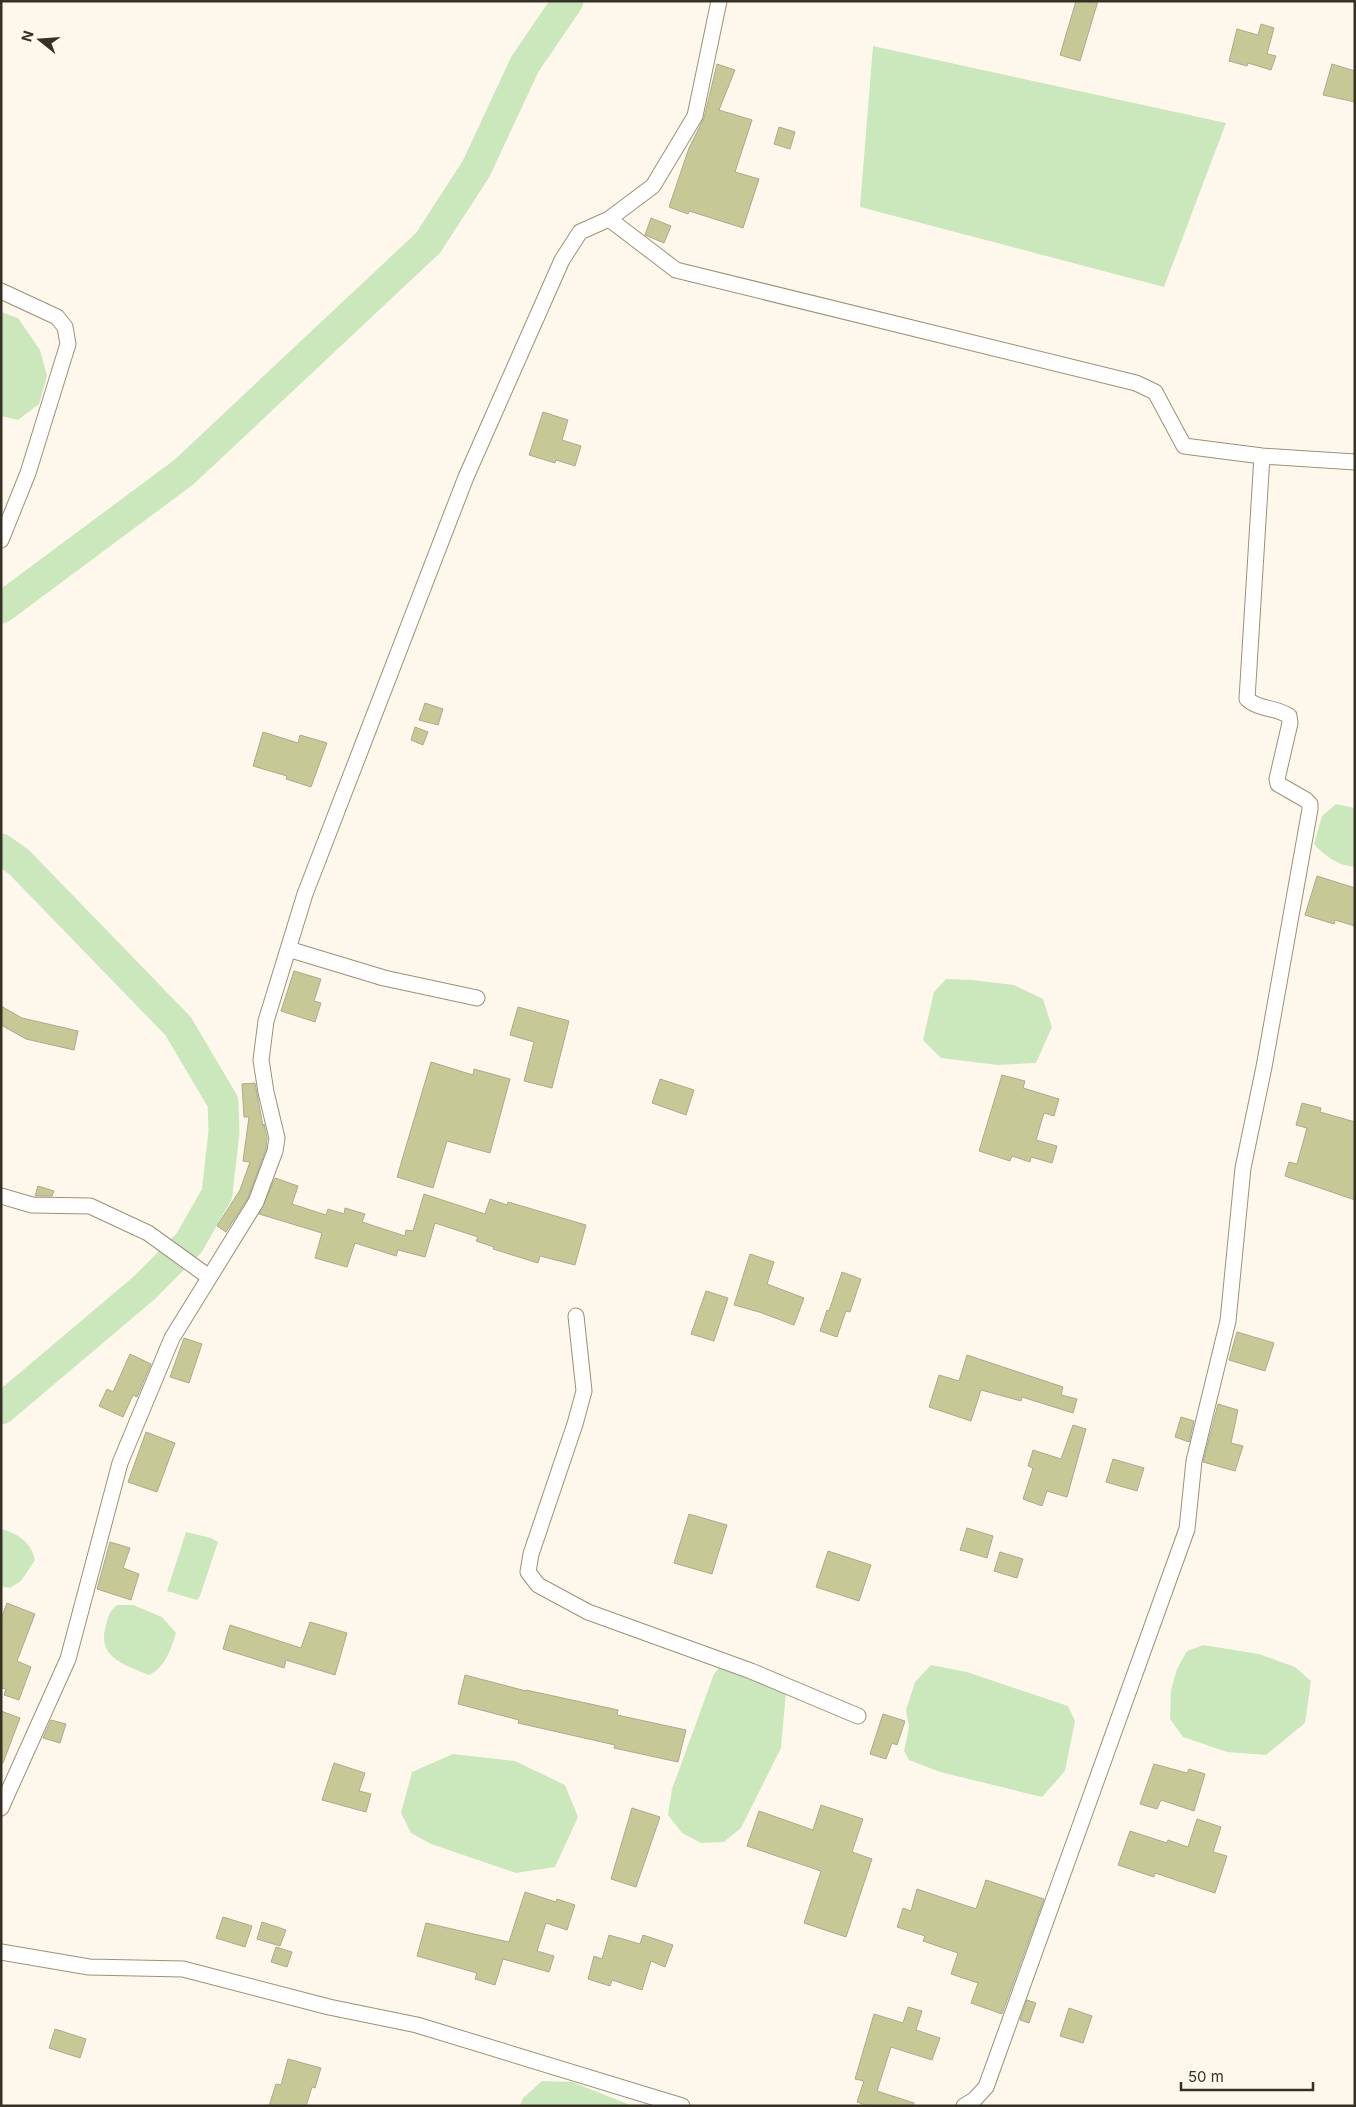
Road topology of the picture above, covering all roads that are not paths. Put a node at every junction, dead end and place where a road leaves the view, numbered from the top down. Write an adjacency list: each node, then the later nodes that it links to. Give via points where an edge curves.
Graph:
1 (719, 1): 2 (street, via 695,116 653,186)
2 (609, 219): 4 (street, via 676,270 1136,382 1155,392 1184,446); 7 (street, via 580,232 562,260 502,396 466,478 309,884)
3 (1, 291): 6 (street, via 57,318 65,327 68,344 28,473)
4 (1262, 456): 5 (street); 16 (street, via 1247,699 1254,705 1289,716 1278,784 1306,800 1310,809 1243,1168 1228,1321 1194,1461 1187,1529 986,2087)
5 (1355, 462)
6 (1, 540)
7 (288, 949): 8 (street, via 384,978); 10 (street, via 266,1021 262,1060 276,1138 275,1151 256,1202)
8 (477, 998)
9 (1, 1196): 10 (street, via 32,1205 90,1206 148,1234)
10 (205, 1275): 13 (street, via 172,1338 120,1463 68,1659)
11 (576, 1316): 12 (street, via 584,1391 528,1572 538,1585 588,1612 751,1671)
12 (858, 1716)
13 (1, 1808)
14 (1, 1952): 15 (street, via 89,1967 183,1968 329,2007 417,2025)
15 (682, 2106)
16 (964, 2106)

